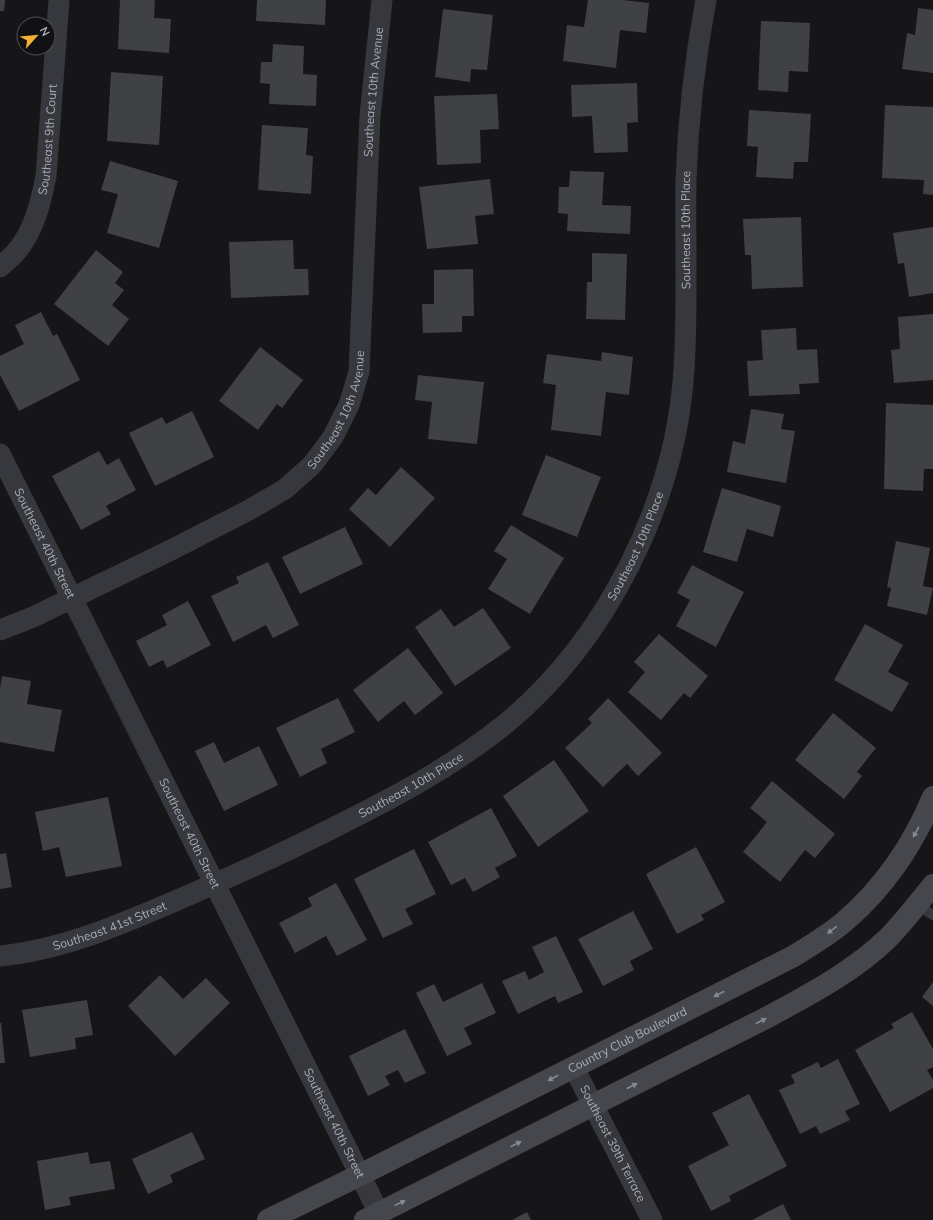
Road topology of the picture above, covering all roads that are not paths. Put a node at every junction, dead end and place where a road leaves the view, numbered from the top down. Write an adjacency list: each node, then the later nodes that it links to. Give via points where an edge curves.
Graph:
1 (59, 0): 4 (street, Southeast 9th Court, via 46,176 41,203 31,228 17,251)
2 (382, 0): 6 (street, Southeast 10th Avenue, via 370,116 359,372 349,405 333,437 312,465 285,489 172,550)
3 (706, 0): 9 (street, Southeast 10th Place, via 700,30 688,141 684,372 680,408 656,502 626,574 599,619 569,660 534,698 493,733 438,772 403,792)
4 (0, 267)
5 (0, 454): 6 (street, Southeast 40th Street)
6 (72, 598): 7 (street, Southeast 10th Avenue); 9 (street, Southeast 40th Street)
7 (0, 630)
8 (933, 797): 13 (main road, Country Club Boulevard, one-way to 13, via 912,839 882,884 844,921 792,957)
9 (215, 884): 12 (street, Southeast 41st Street, via 85,938); 15 (street, Southeast 40th Street)
10 (933, 885): 11 (main road)
11 (925, 910): 14 (main road, one-way to 11, via 816,990 863,959)
12 (0, 956)
13 (574, 1068): 14 (street, Southeast 39th Terrace); 15 (main road, Country Club Boulevard, one-way to 15)
14 (593, 1105): 16 (main road, one-way to 14); 18 (street, Southeast 39th Terrace)
15 (360, 1176): 16 (street, Southeast 40th Street); 17 (main road, Country Club Boulevard)
16 (372, 1217)
17 (268, 1220)
18 (652, 1220)

